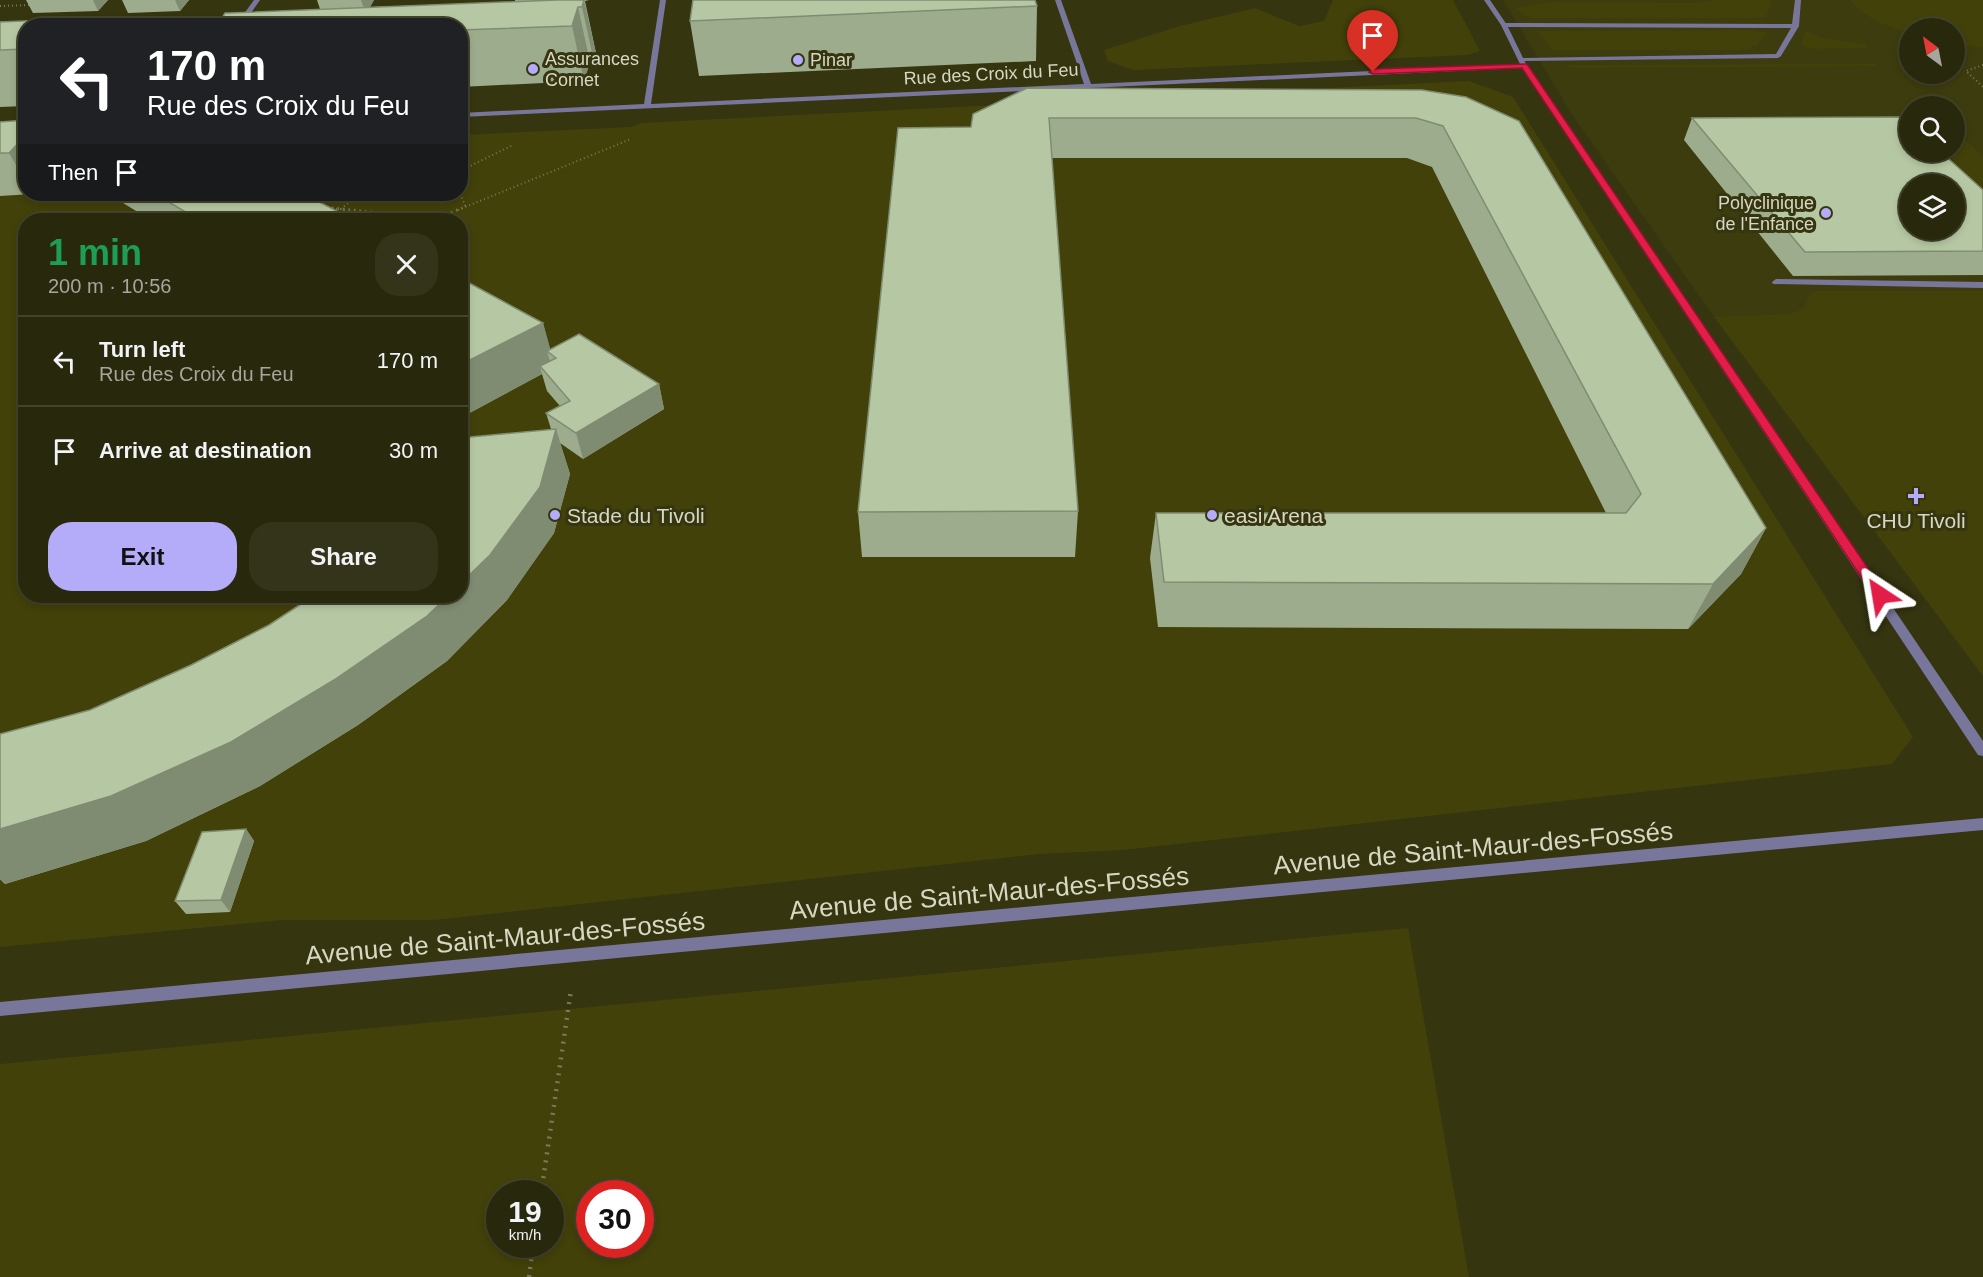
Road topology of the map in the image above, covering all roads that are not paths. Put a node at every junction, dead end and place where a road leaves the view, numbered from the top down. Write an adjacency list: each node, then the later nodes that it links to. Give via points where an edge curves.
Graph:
1 (257, 0): 6 (street)
2 (663, 0): 11 (street)
3 (1058, 0): 10 (street)
4 (1487, 0): 7 (street)
5 (1798, 0): 8 (street)
6 (244, 18)
7 (1504, 25): 8 (street); 9 (street)
8 (1797, 26): 9 (street, Rue des Croix du Feu, via 1778,56)
9 (1522, 62): 10 (street, Rue des Croix du Feu); 15 (street)
10 (1088, 84): 11 (street, Rue des Croix du Feu)
11 (647, 106): 12 (street, Rue des Croix du Feu)
12 (468, 115)
13 (1776, 282): 14 (street)
14 (1983, 285)
15 (1983, 751)
16 (1983, 824): 17 (street, Avenue de Saint-Maur-des-Fossés)
17 (0, 1009)

